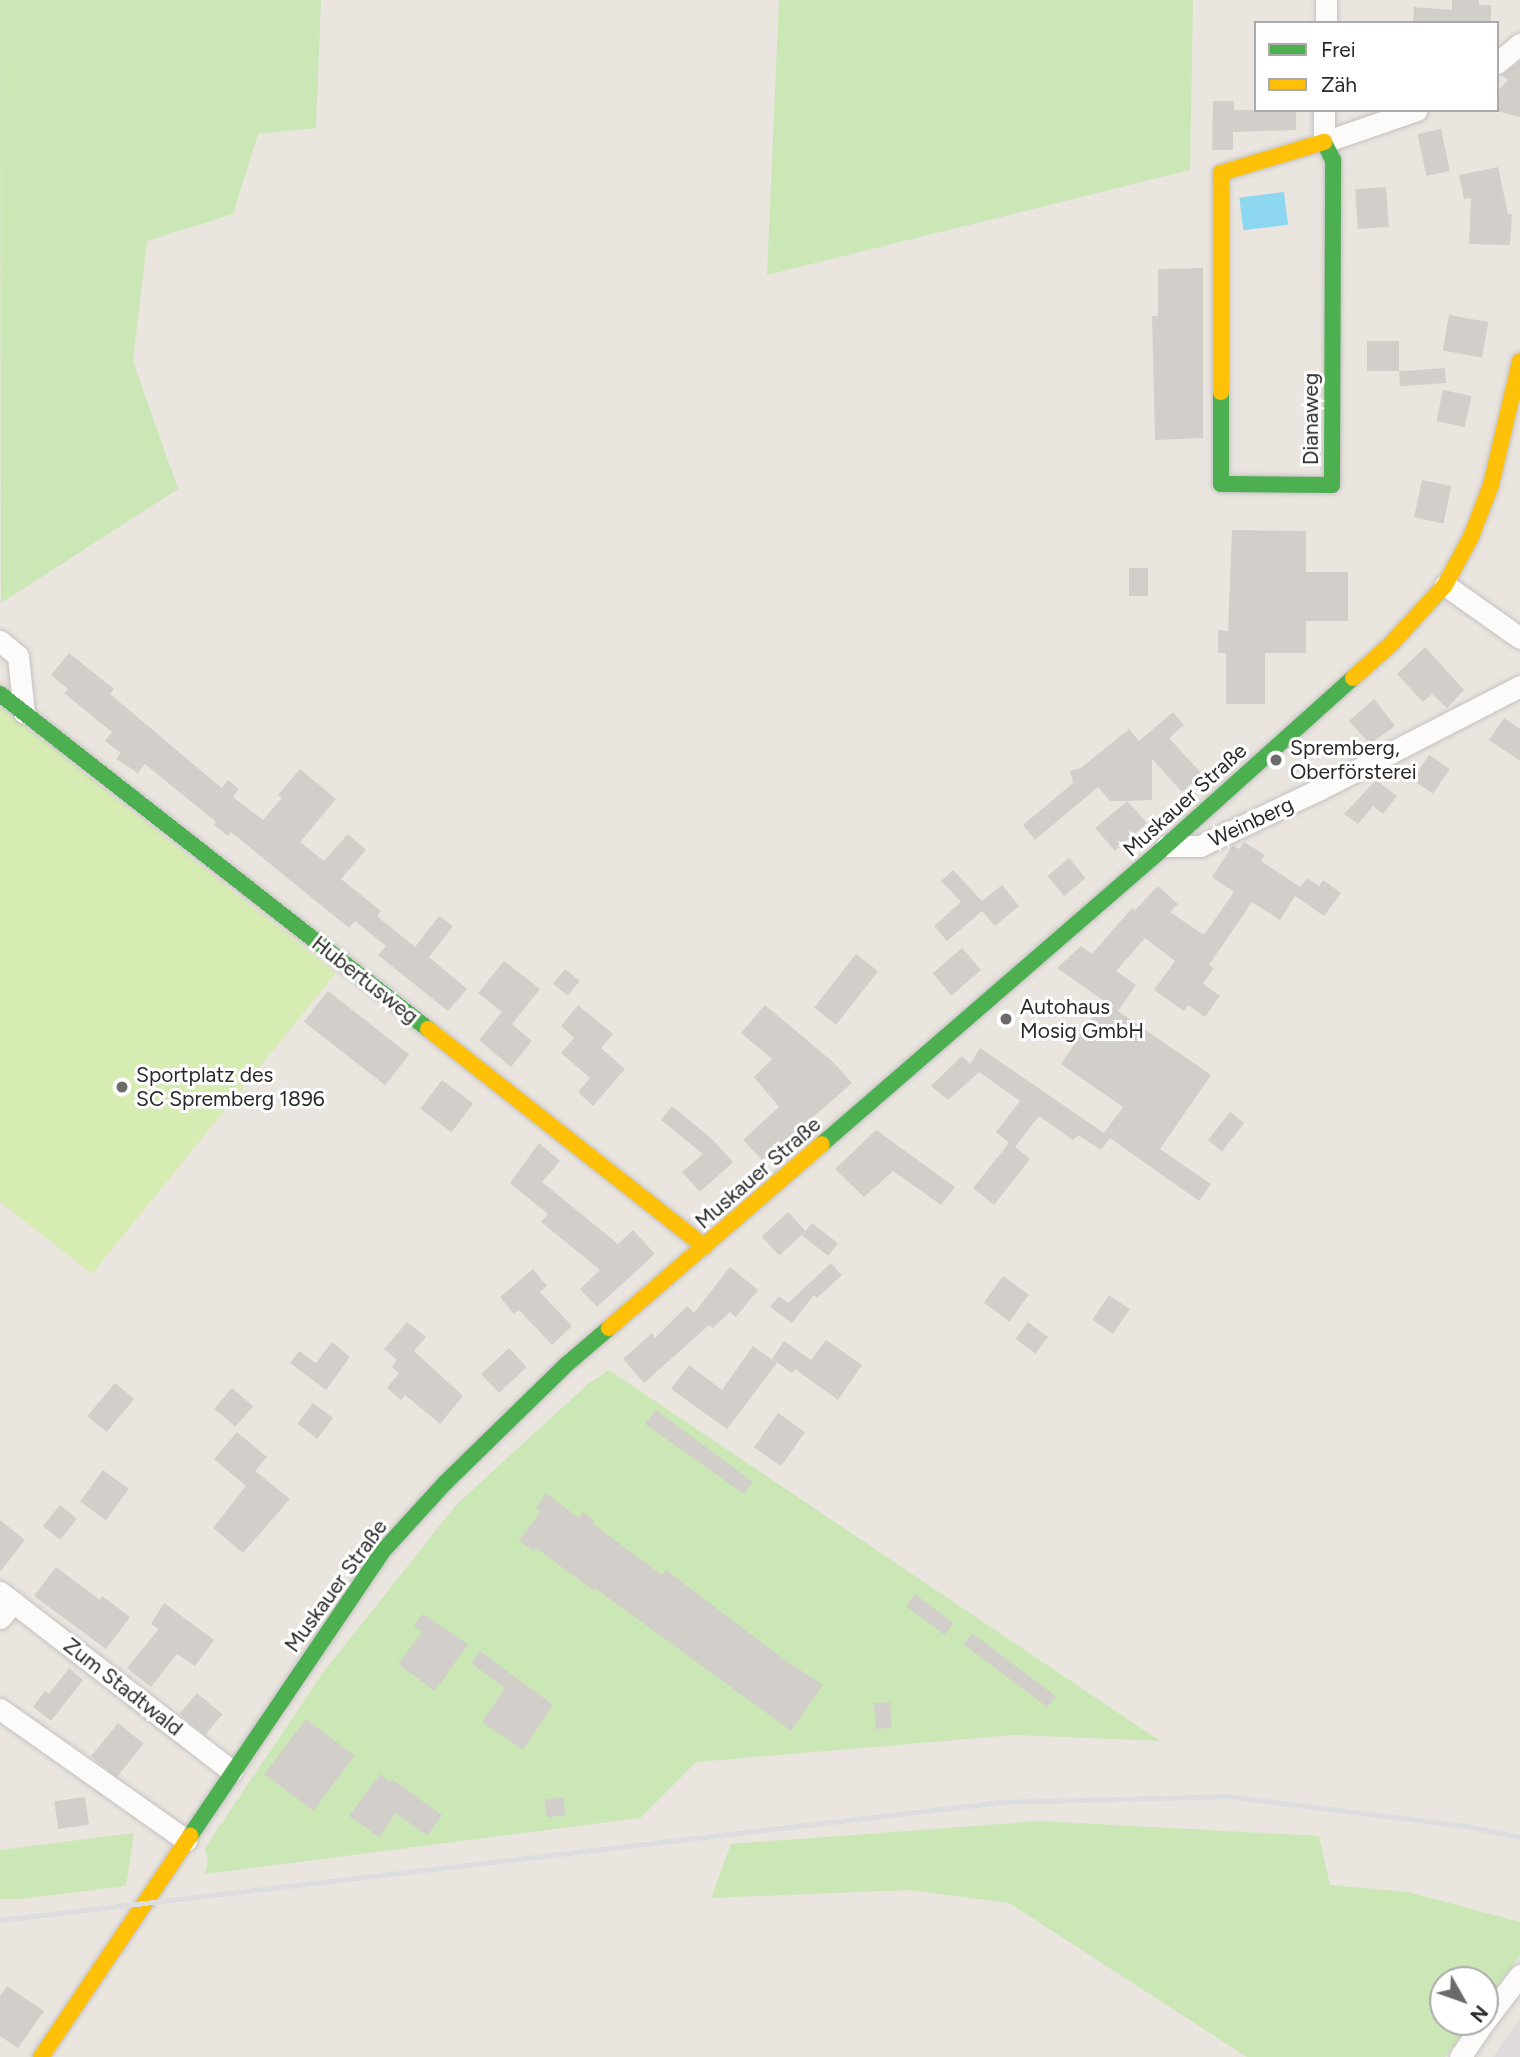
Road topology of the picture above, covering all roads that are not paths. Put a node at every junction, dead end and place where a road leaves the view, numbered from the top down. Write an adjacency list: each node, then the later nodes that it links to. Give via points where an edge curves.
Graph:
1 (1326, 0): 2 (street)
2 (1326, 21)
3 (1520, 44): 4 (street)
4 (1499, 61)
5 (1324, 112): 7 (street)
6 (1410, 112): 7 (street)
7 (1324, 142): 7 (main road, Dianaweg, via 1221,173 1221,484 1332,485 1333,160)
8 (1520, 361): 9 (main road, Muskauer Straße, via 1491,485)
9 (1446, 585): 10 (street); 15 (main road, Muskauer Straße, via 1390,645)
10 (1520, 638)
11 (0, 640): 14 (street, via 18,656)
12 (1520, 686): 15 (street, Weinberg, via 1200,846)
13 (0, 694): 14 (main road, Hubertusweg)
14 (24, 713): 16 (main road, Hubertusweg)
15 (1166, 846): 16 (main road, Muskauer Straße)
16 (705, 1247): 19 (main road, Muskauer Straße, via 567,1364 444,1483 382,1552)
17 (5, 1604): 19 (street, Zum Stadtwald)
18 (0, 1709): 20 (street)
19 (232, 1772): 20 (main road, Muskauer Straße)
20 (186, 1840): 24 (main road, Muskauer Straße)
21 (1520, 1975): 22 (street)
22 (1499, 2003)
23 (1475, 2036): 25 (street)
24 (41, 2057)
25 (1460, 2057)

